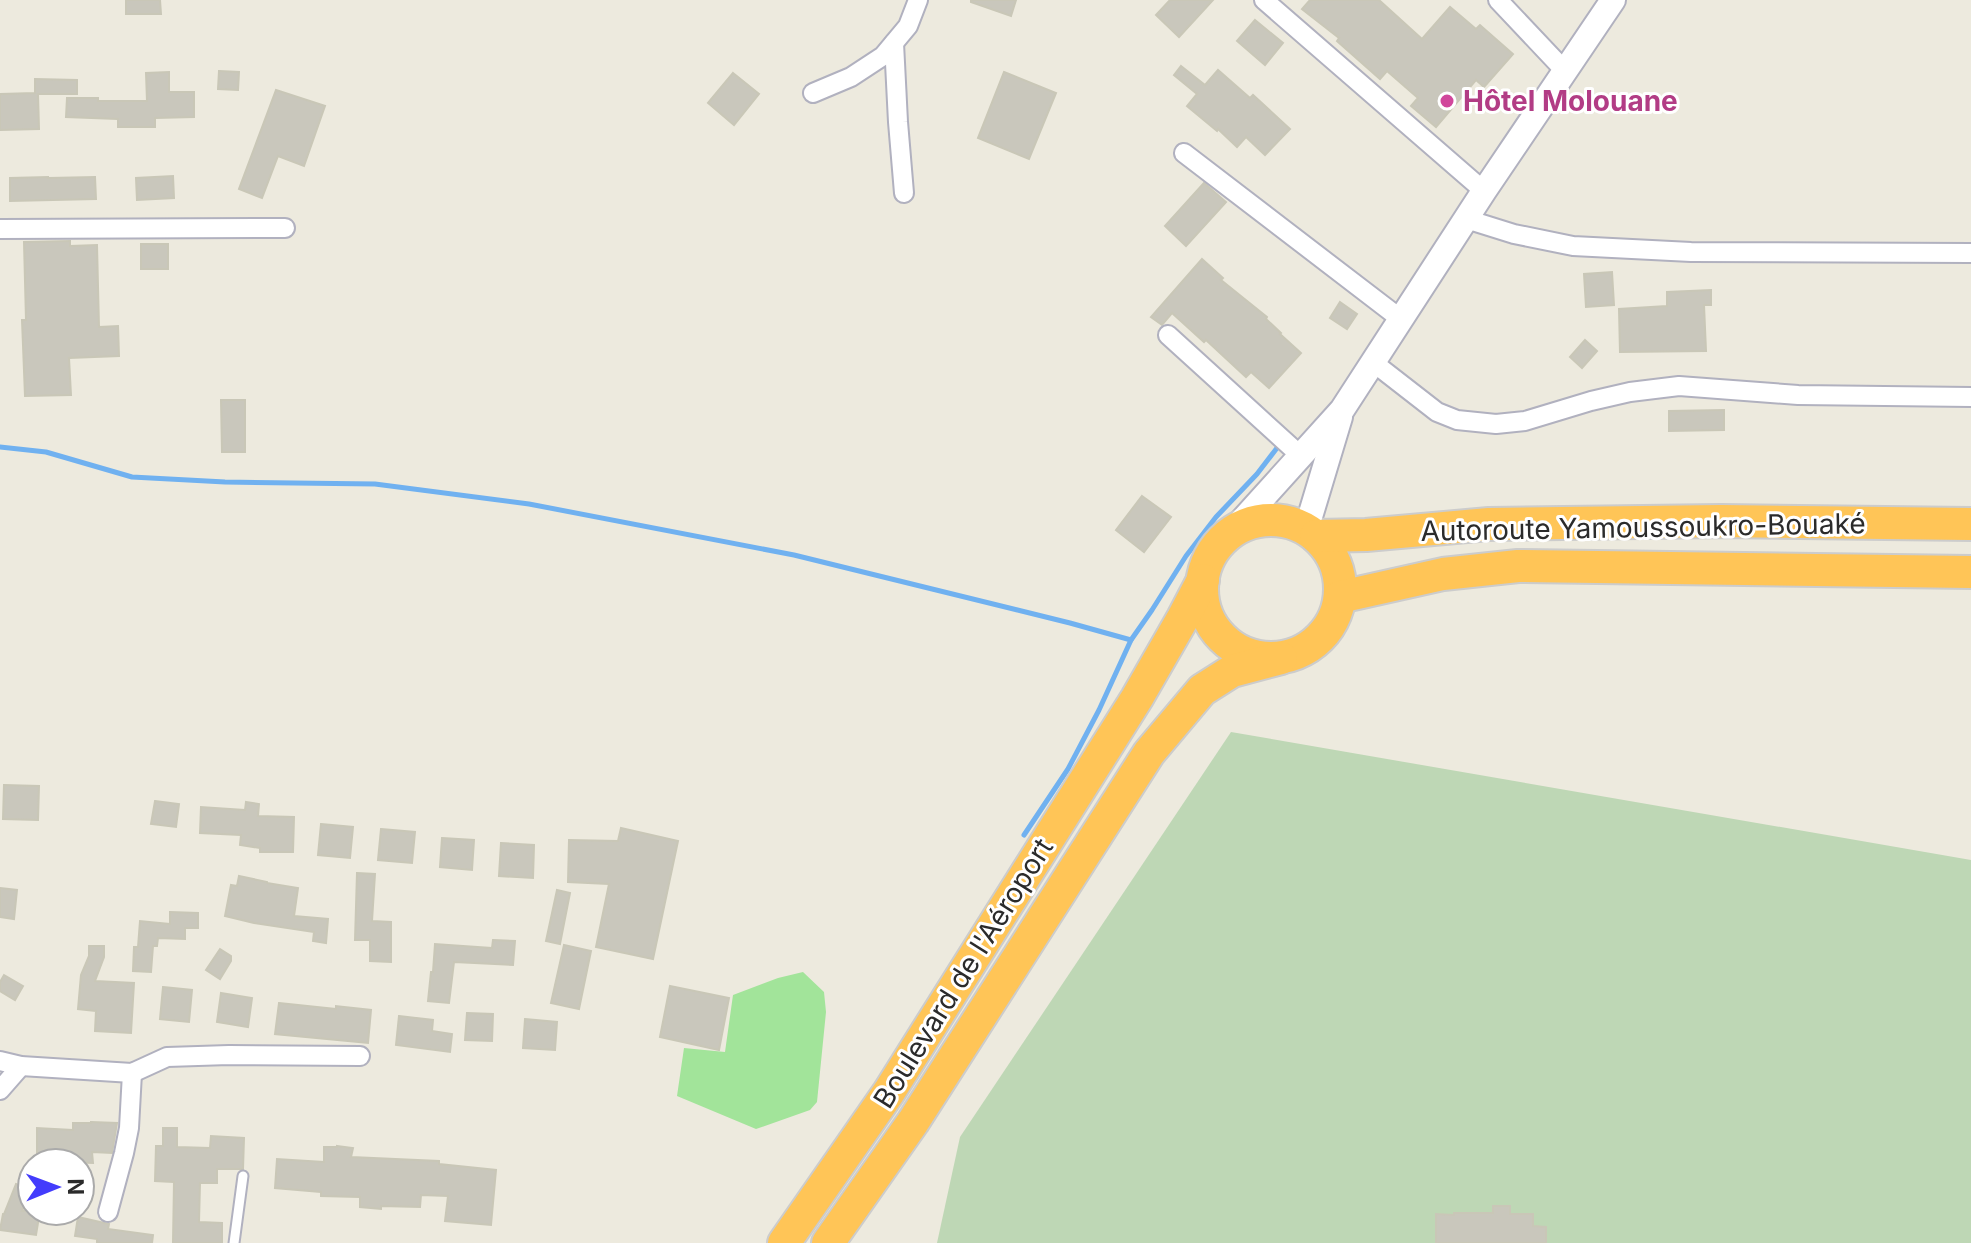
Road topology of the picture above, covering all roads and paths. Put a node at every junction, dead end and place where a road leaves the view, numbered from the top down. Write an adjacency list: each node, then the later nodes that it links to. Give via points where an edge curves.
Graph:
1 (918, 0): 5 (street)
2 (1264, 0): 9 (street)
3 (1498, 0): 6 (street)
4 (1613, 0): 6 (street)
5 (894, 43): 7 (street, via 851,77); 10 (street)
6 (1565, 71): 9 (street)
7 (813, 93)
8 (1184, 153): 15 (street)
9 (1484, 191): 11 (street)
10 (904, 193)
11 (1466, 219): 14 (street, via 1573,246); 15 (street)
12 (285, 228): 13 (street)
13 (0, 229)
14 (1971, 253)
15 (1402, 320): 17 (street)
16 (1168, 335): 20 (street)
17 (1374, 363): 18 (street, via 1437,412 1496,424 1630,392 1679,386 1798,395); 19 (street)
18 (1971, 397)
19 (1342, 410): 20 (street); 23 (street)
20 (1301, 456): 22 (street)
21 (1971, 524): 23 (highway, Autoroute Yamoussoukro-Bouaké, via 1489,524 1366,535)
22 (1231, 533): 23 (highway, via 1251,522 1274,519); 25 (highway, via 1207,562)
23 (1311, 533): 26 (highway, via 1331,553)
24 (1971, 572): 26 (highway, Autoroute Yamoussoukro-Bouaké, via 1518,566 1443,574)
25 (1203, 580): 27 (highway, via 1203,601 1223,639 1260,658); 36 (highway, Boulevard de l'Aéroport, via 1137,698 889,1092)
26 (1340, 597): 27 (highway, via 1334,619 1321,637 1303,651)
27 (1281, 658): 37 (highway, Boulevard de l'Aéroport, via 1232,671 1202,690 1149,753 913,1122)
28 (360, 1056): 31 (street, via 167,1057)
29 (0, 1061): 30 (street)
30 (21, 1066): 31 (street); 32 (street)
31 (132, 1073): 34 (street, via 129,1128)
32 (0, 1090)
33 (243, 1176): 35 (lane)
34 (108, 1212)
35 (234, 1243)
36 (784, 1243)
37 (828, 1243)

